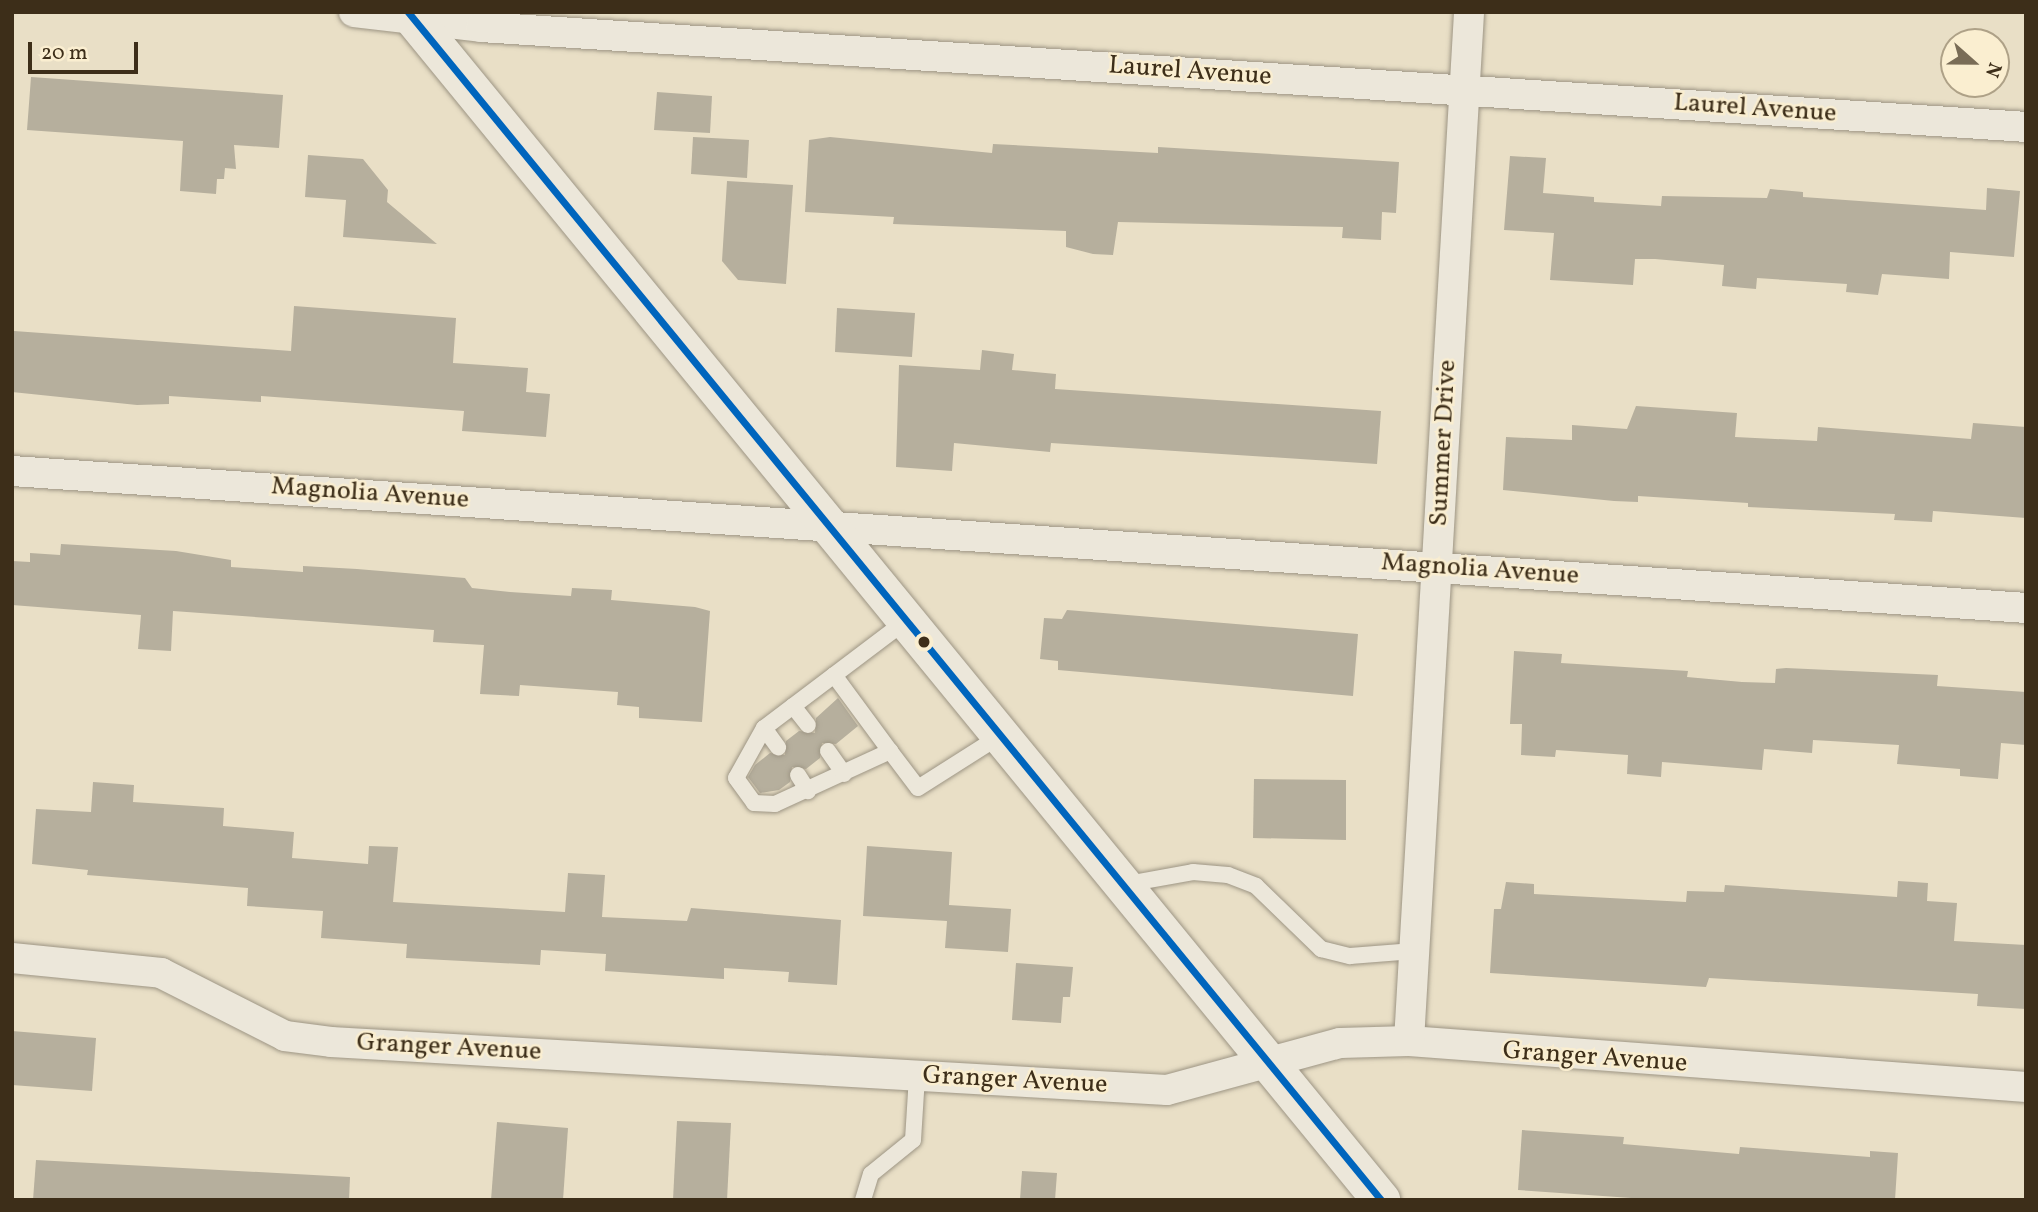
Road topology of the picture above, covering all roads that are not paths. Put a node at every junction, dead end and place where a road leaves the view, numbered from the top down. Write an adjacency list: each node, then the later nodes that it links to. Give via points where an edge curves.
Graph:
1 (354, 12): 3 (street, Laurel Avenue)
2 (1469, 12): 4 (street, Summer Drive)
3 (411, 16): 4 (street, Laurel Avenue); 7 (main road)
4 (1463, 90): 5 (street, Laurel Avenue); 8 (street, Summer Drive)
5 (2026, 127)
6 (12, 471): 7 (street, Magnolia Avenue)
7 (832, 526): 8 (street, Magnolia Avenue); 10 (main road)
8 (1437, 567): 9 (street, Magnolia Avenue); 23 (street, Summer Drive)
9 (2026, 608)
10 (909, 619): 11 (lane); 15 (main road)
11 (834, 676): 12 (lane); 18 (lane)
12 (793, 706): 13 (lane); 14 (lane)
13 (808, 724)
14 (764, 728): 16 (lane); 21 (lane, via 736,778 754,803 775,804)
15 (1003, 734): 18 (lane, via 918,788); 22 (main road)
16 (778, 747)
17 (828, 751): 19 (lane)
18 (890, 751): 19 (lane)
19 (844, 774): 21 (lane)
20 (798, 775): 21 (lane)
21 (808, 791)
22 (1127, 884): 23 (lane, via 1193,872 1228,874 1256,886 1321,949 1350,956); 26 (main road)
23 (1413, 951): 25 (street, Summer Drive)
24 (12, 958): 27 (street, Granger Avenue, via 161,973 285,1036 331,1042)
25 (1409, 1041): 26 (street, Granger Avenue, via 1340,1043); 28 (street, Granger Avenue)
26 (1268, 1062): 27 (street, Granger Avenue, via 1167,1090); 30 (main road)
27 (917, 1076): 29 (lane, via 913,1140 871,1174)
28 (2026, 1087)
29 (863, 1200)
30 (1381, 1200)

